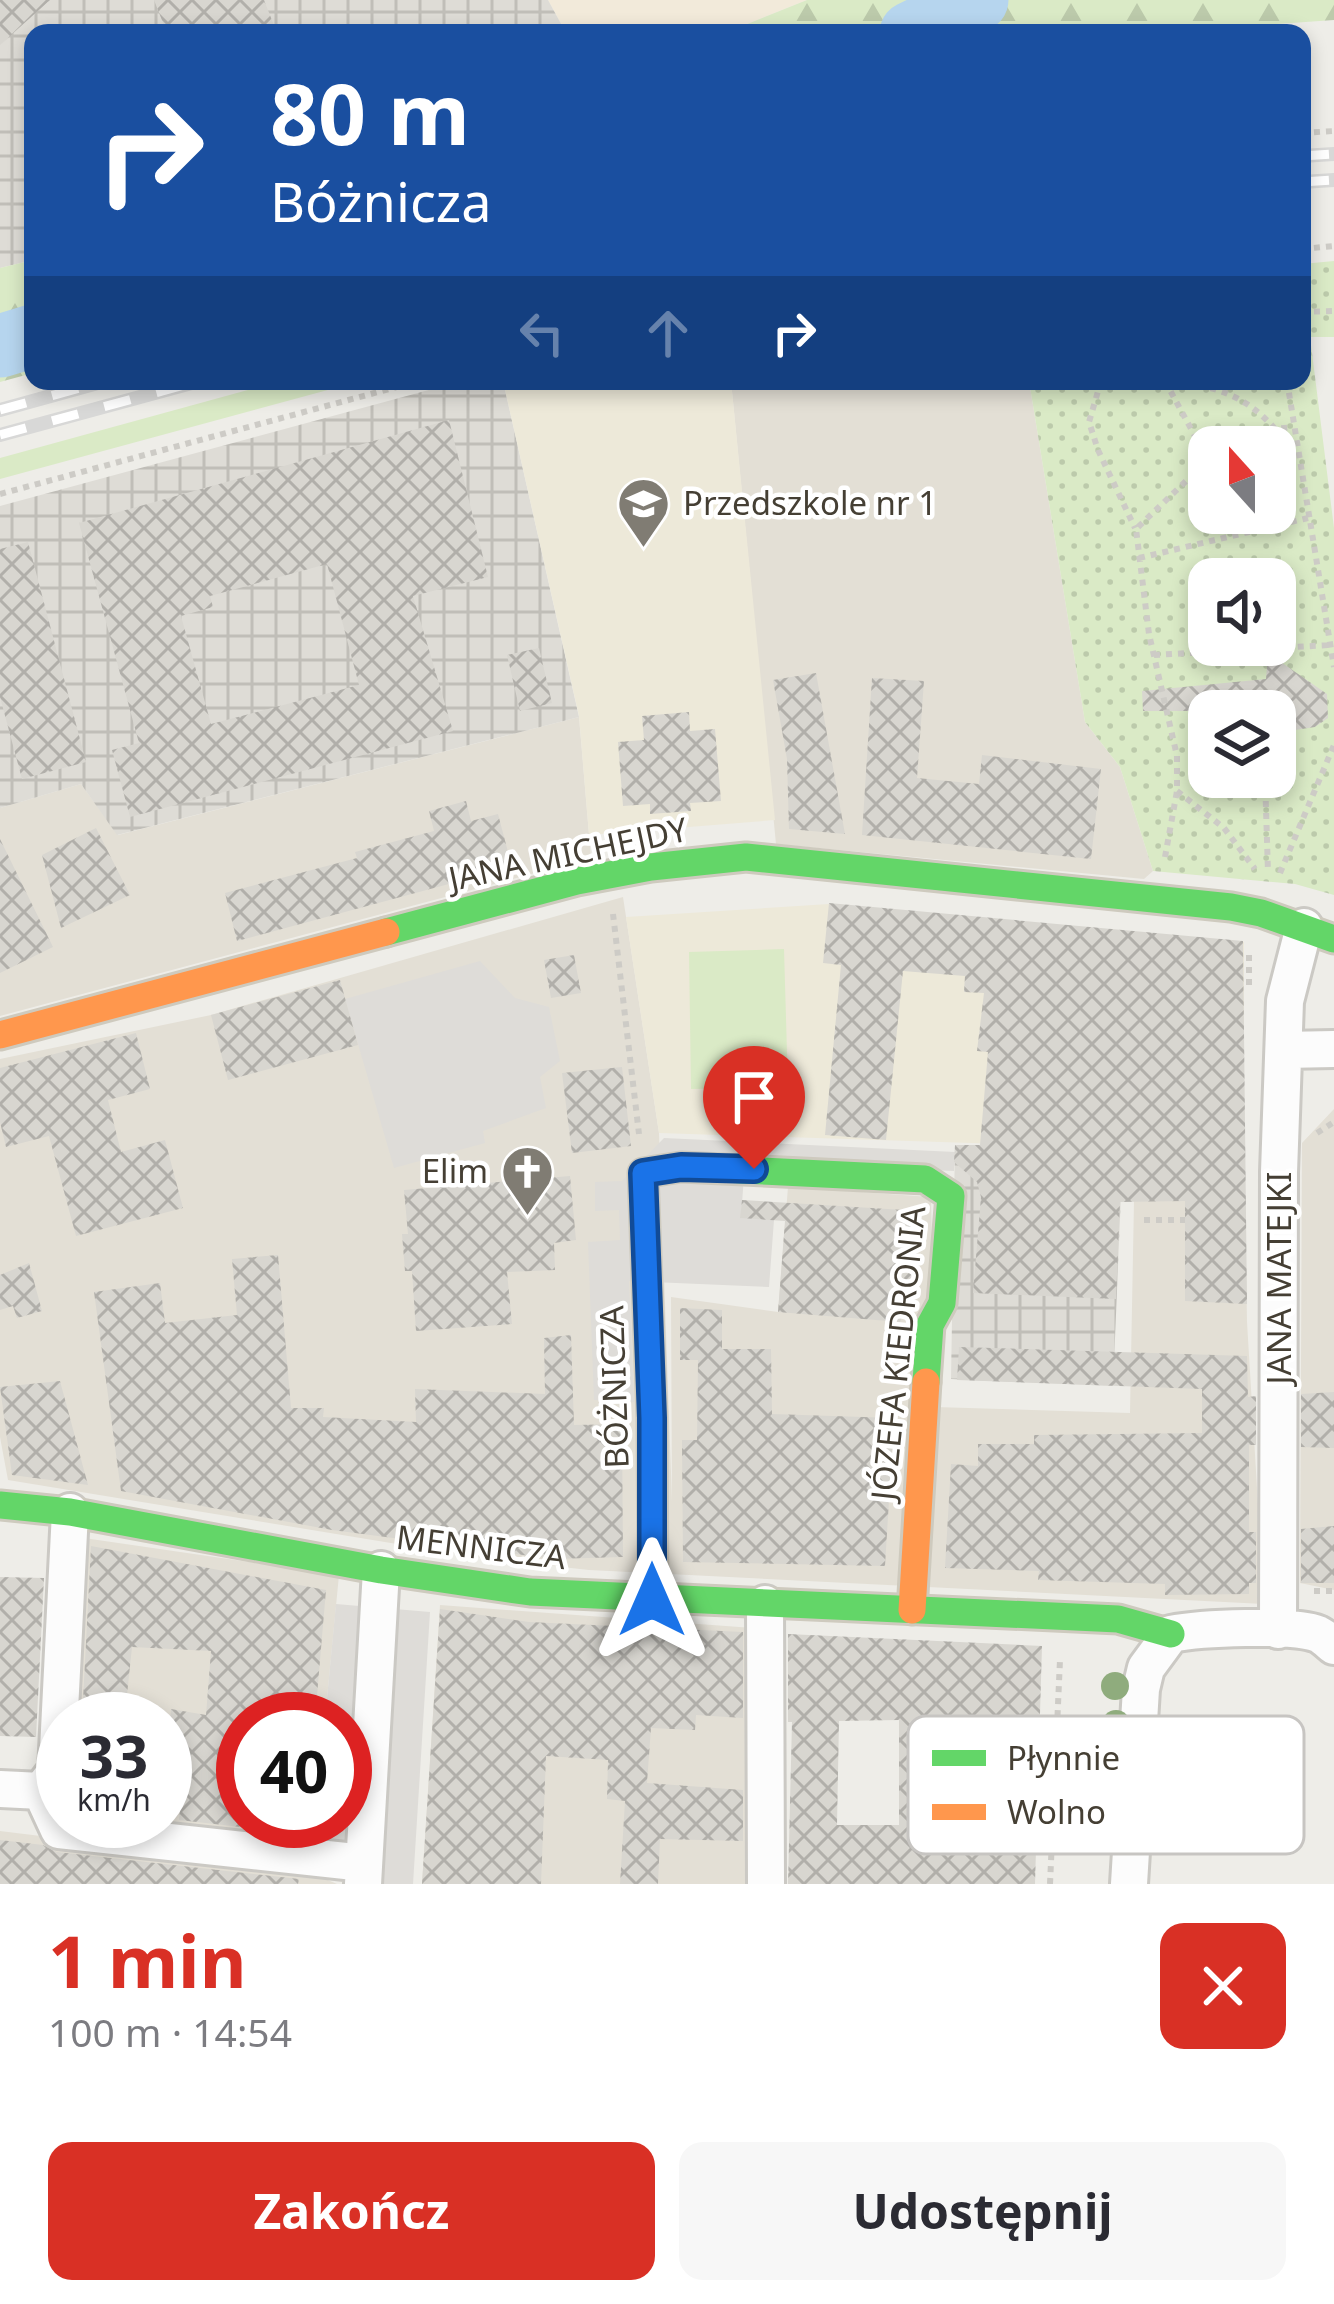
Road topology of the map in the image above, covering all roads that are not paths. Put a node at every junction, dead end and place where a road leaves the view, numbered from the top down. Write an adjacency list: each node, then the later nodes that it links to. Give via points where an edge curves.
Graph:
1 (1319, 933): 2 (street, JANA MICHEJDY, via 1231,907 746,857 577,881); 4 (street, JANA MATEJKI, via 1285,1001)
2 (0, 1035)
3 (1334, 1049): 4 (street)
4 (1284, 1050): 12 (street, JANA MATEJKI)
5 (791, 1170): 9 (street, BÓŻNICZA, via 643,1173); 11 (street, JÓZEFA KIEDRONIA, via 925,1179 951,1196 942,1304 930,1325)
6 (0, 1505): 7 (street, MENNICZA)
7 (70, 1512): 8 (street, MENNICZA); 15 (street)
8 (381, 1570): 9 (street, MENNICZA); 21 (street)
9 (652, 1600): 10 (street, MENNICZA)
10 (765, 1604): 11 (street, MENNICZA); 22 (street)
11 (912, 1610): 13 (street, MENNICZA, via 1118,1619)
12 (1278, 1630): 13 (street); 14 (street)
13 (1171, 1634): 16 (street, via 1146,1668)
14 (1329, 1637)
15 (63, 1692)
16 (1139, 1716)
17 (0, 1790): 18 (street)
18 (36, 1791)
19 (186, 1848): 21 (street)
20 (1131, 1854): 23 (street)
21 (364, 1873)
22 (766, 1884)
23 (1129, 1884)

